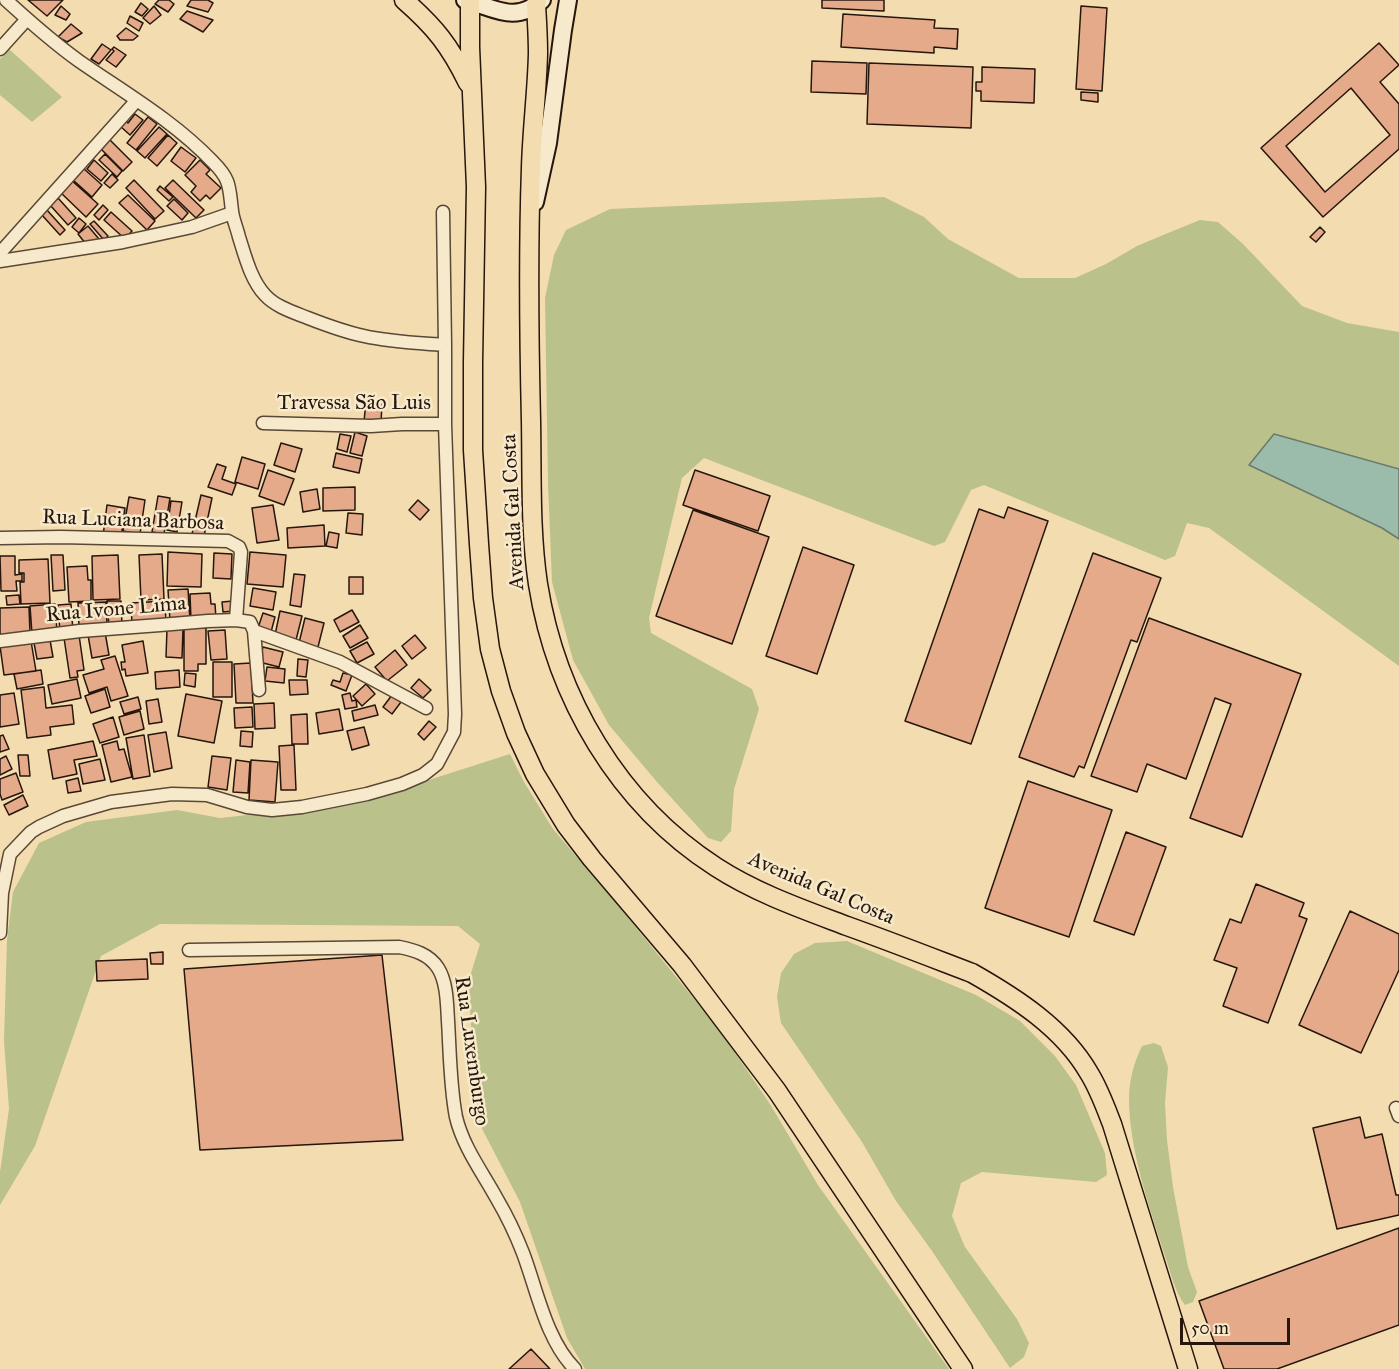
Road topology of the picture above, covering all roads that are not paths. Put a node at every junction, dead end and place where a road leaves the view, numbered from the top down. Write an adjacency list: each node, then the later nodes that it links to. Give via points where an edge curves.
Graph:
1 (6, 0): 6 (street)
2 (404, 0): 8 (main road, via 444,39)
3 (469, 0): 5 (main road, via 509,13 521,12); 8 (main road)
4 (568, 0): 12 (main road, Avenida Gal Costa, via 548,143)
5 (538, 2): 12 (main road)
6 (27, 20): 7 (street); 9 (street)
7 (0, 49)
8 (471, 88): 28 (main road, via 476,187 473,450 479,544 490,648 516,733 566,825 682,965 777,1091)
9 (137, 100): 11 (street, via 182,132 214,163 227,179); 13 (street)
10 (443, 212): 15 (street)
11 (232, 213): 14 (street, via 134,240); 15 (street, via 254,278 275,304 365,336)
12 (530, 226): 29 (main road, Avenida Gal Costa, via 529,333 538,581 559,665 599,749 658,820 713,865 801,909 972,973 1023,1005 1060,1036 1100,1092)
13 (0, 253)
14 (0, 261)
15 (445, 345): 17 (street)
16 (263, 423): 17 (street, Travessa São Luis)
17 (445, 424): 24 (street, via 455,714 454,732 437,764 402,784 303,807 272,810 207,795 172,794 111,802 39,827)
18 (0, 538): 19 (street, Rua Luciana Barbosa, via 228,541 241,552)
19 (236, 620): 20 (street, via 250,622); 21 (street, Rua Ivone Lima)
20 (254, 631): 22 (street); 23 (street, via 340,662)
21 (0, 641)
22 (259, 690)
23 (426, 708)
24 (5, 853): 25 (street)
25 (0, 933)
26 (189, 950): 27 (street, Rua Luxemburgo, via 399,947 429,957 439,969 445,987 453,1094 463,1137 522,1250 553,1337)
27 (575, 1369)
28 (963, 1369)
29 (1188, 1369)

